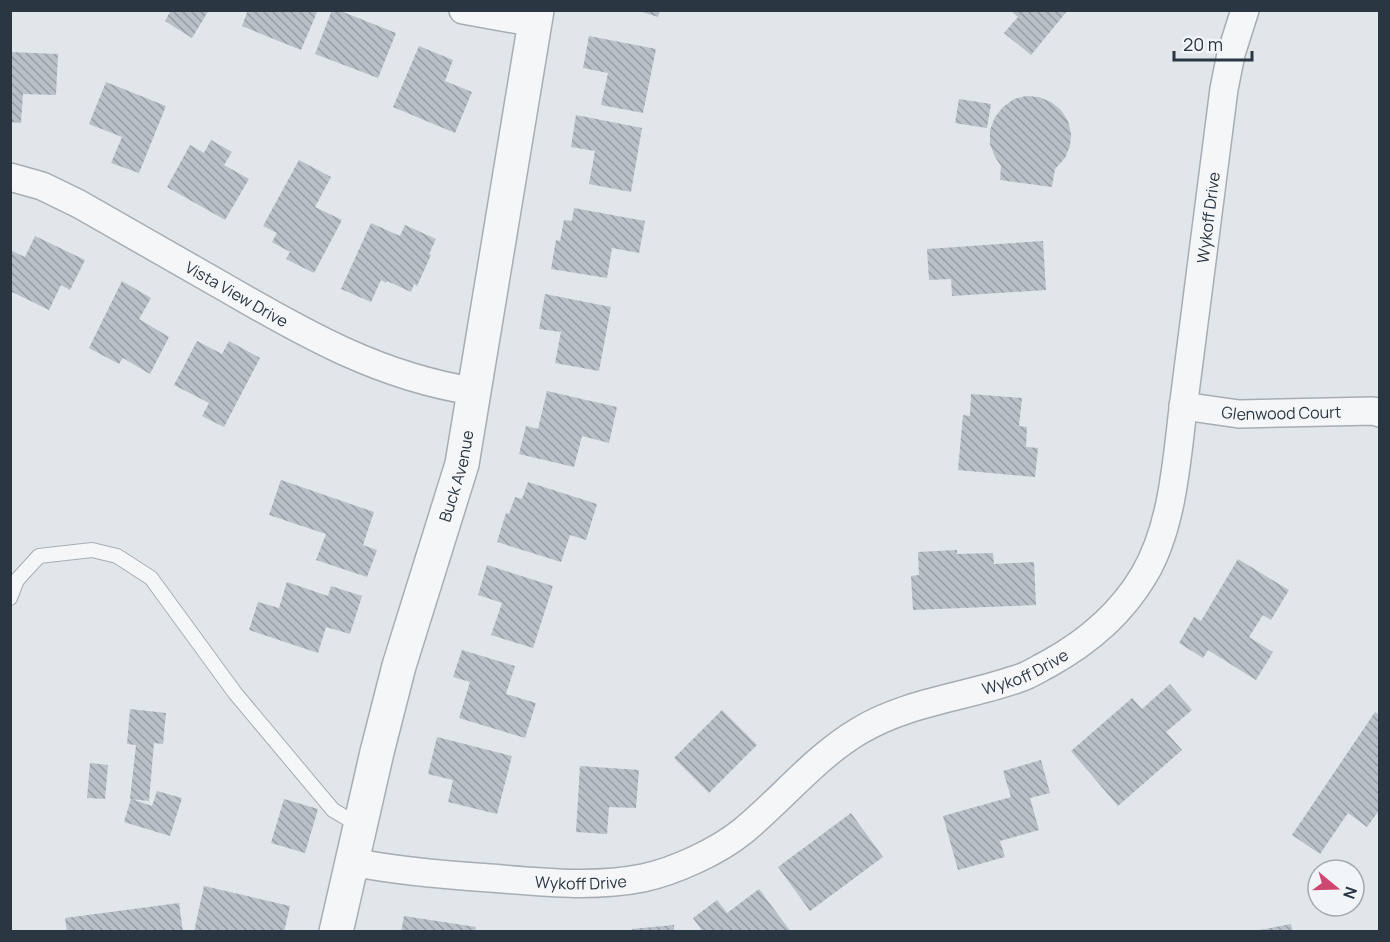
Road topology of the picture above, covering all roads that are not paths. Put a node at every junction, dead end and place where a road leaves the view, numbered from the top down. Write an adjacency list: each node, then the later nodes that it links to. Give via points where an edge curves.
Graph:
1 (463, 10): 3 (street)
2 (1245, 10): 6 (street, Wykoff Drive, via 1224,88)
3 (536, 17): 5 (street, Buck Avenue)
4 (10, 177): 5 (street, Vista View Drive, via 42,186 79,204 308,335 387,369 445,387)
5 (473, 391): 9 (street, Buck Avenue, via 462,464 399,666)
6 (1183, 406): 7 (street, Glenwood Court, via 1239,414); 10 (street, Wykoff Drive, via 1161,539 1144,575 1097,632 1074,650 1021,679 892,715 860,730 819,759 741,833 698,859 645,877 568,884 435,874)
7 (1380, 413)
8 (10, 598): 9 (lane, via 17,580 39,556 92,550 117,556 151,579 234,693 333,810)
9 (360, 826): 10 (street, Buck Avenue)
10 (352, 862): 11 (street, Buck Avenue)
11 (336, 932)

